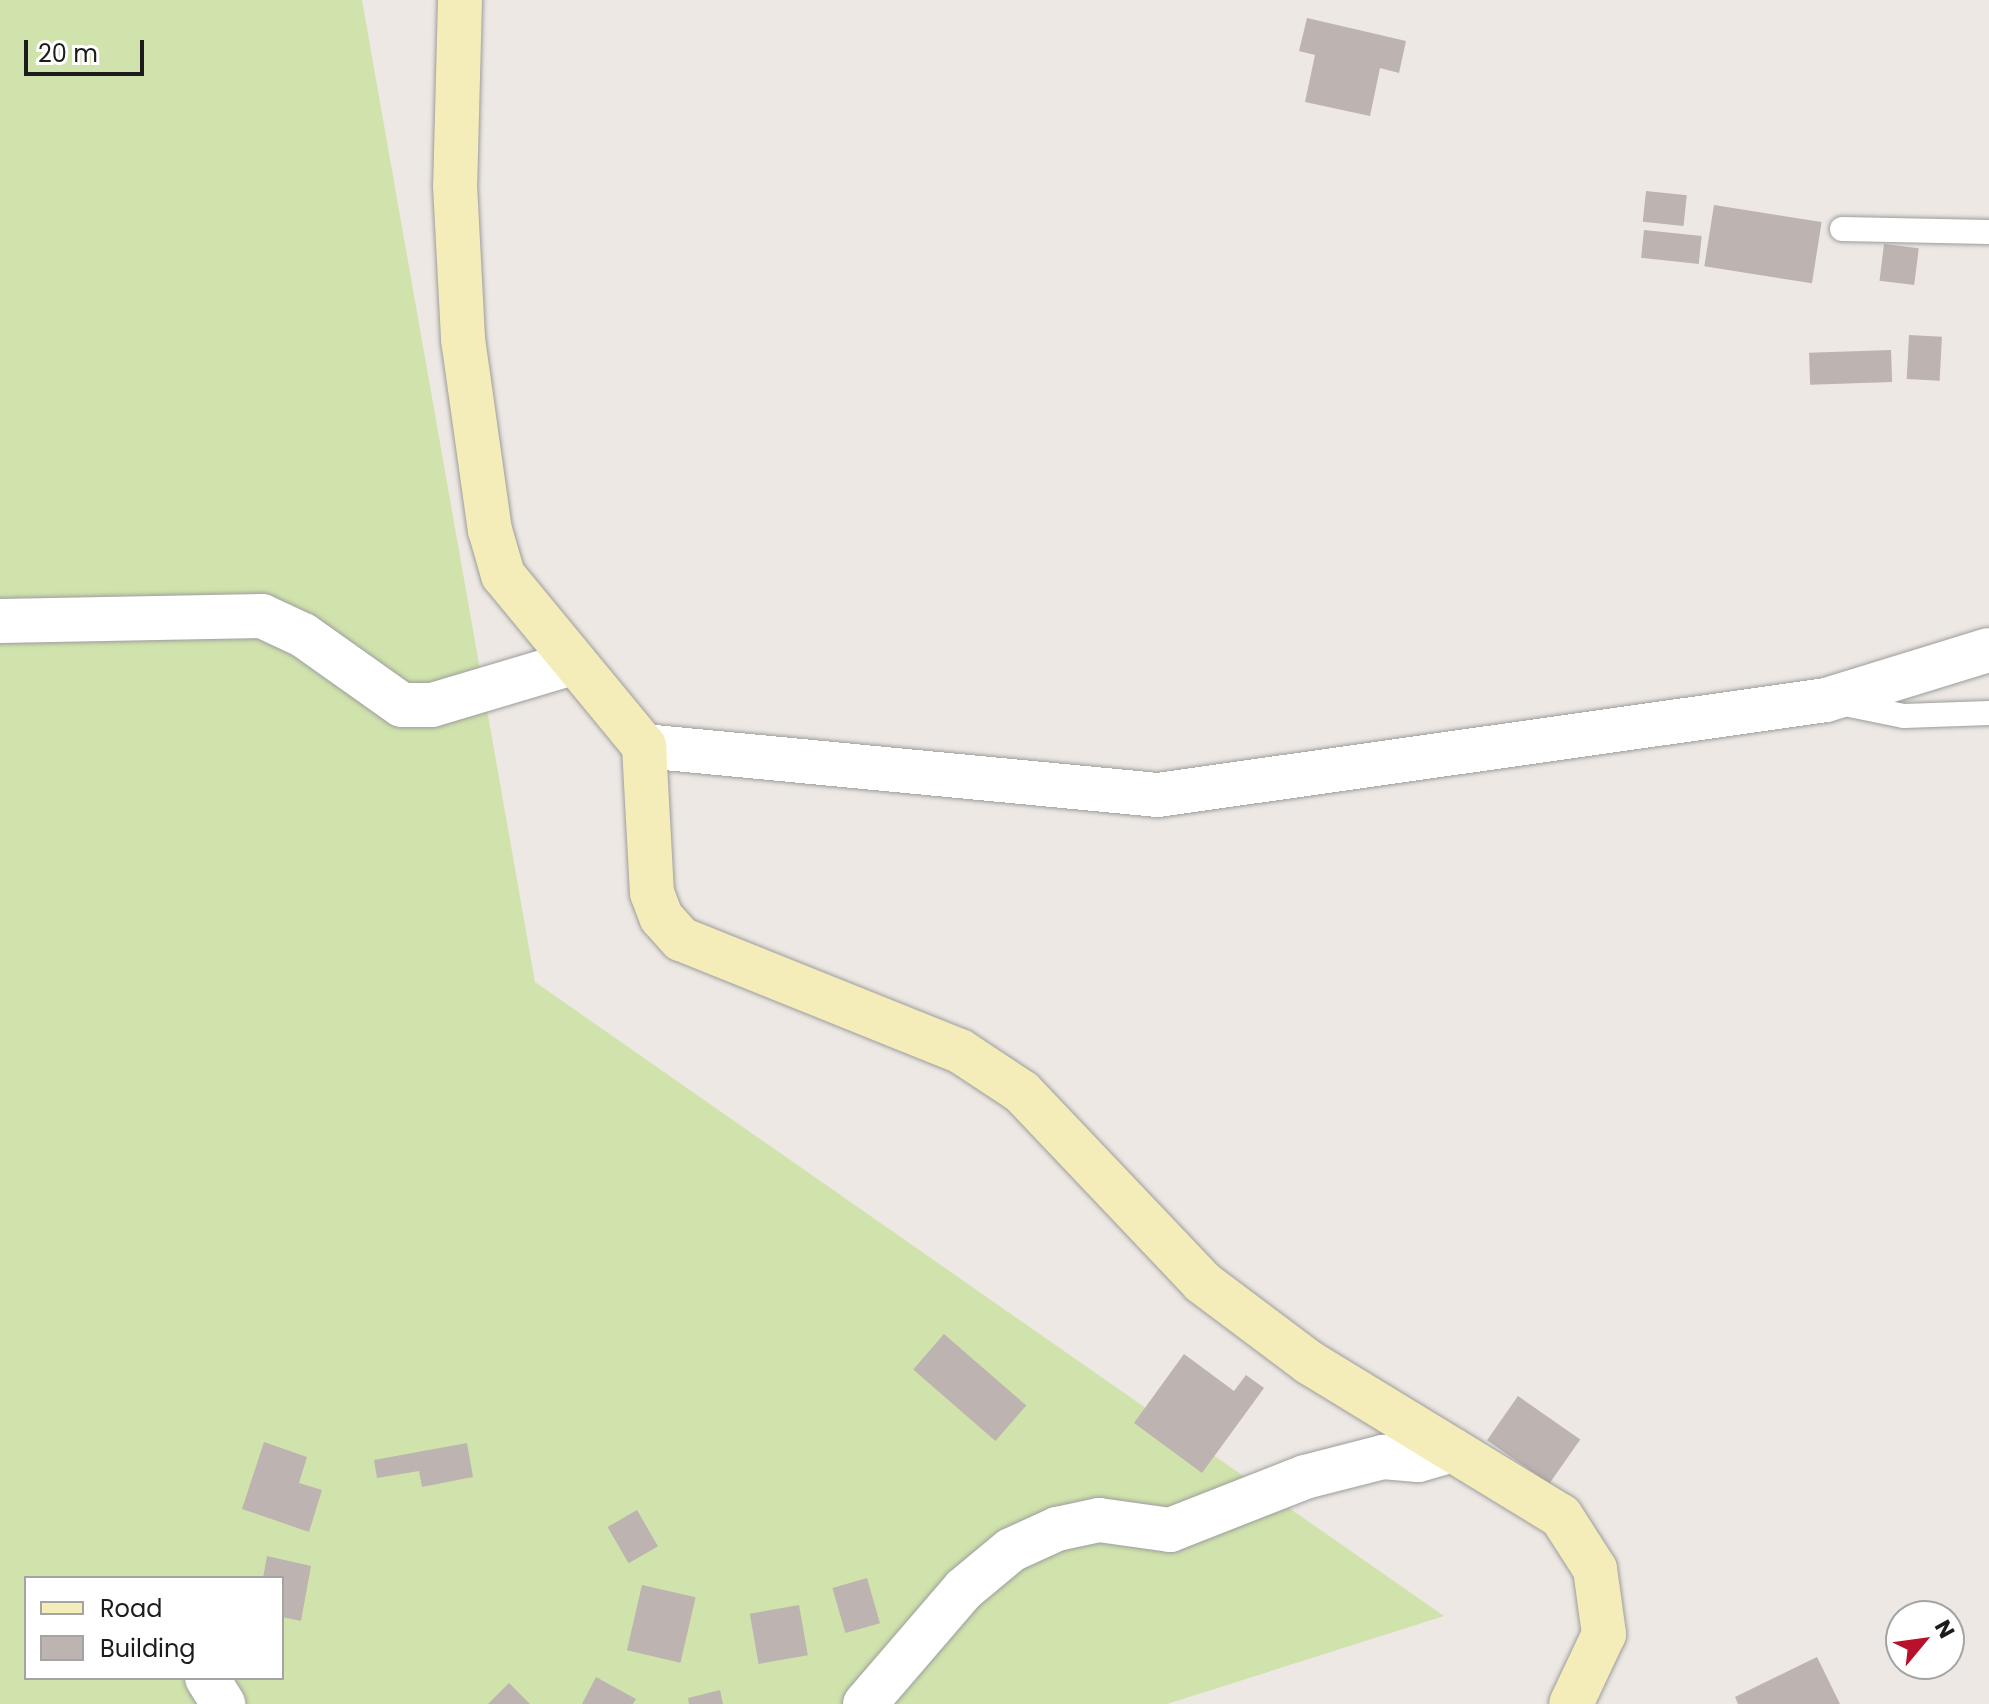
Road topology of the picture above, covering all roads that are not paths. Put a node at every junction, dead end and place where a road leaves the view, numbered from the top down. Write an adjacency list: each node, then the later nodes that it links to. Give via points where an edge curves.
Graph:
1 (460, 0): 6 (street, via 455,185 463,339 490,530 503,575)
2 (1842, 229): 3 (lane)
3 (1989, 232)
4 (0, 621): 6 (street, via 262,616 303,635 402,705 432,705)
5 (1989, 650): 7 (street)
6 (573, 663): 9 (street)
7 (1826, 700): 8 (lane, via 1904,716); 9 (street, via 1158,795)
8 (1989, 713)
9 (644, 746): 10 (street, via 652,893 661,917 681,939 960,1051 1022,1092 1202,1282 1310,1363)
10 (1453, 1450): 13 (street, via 1418,1460 1383,1457 1305,1477 1170,1530 1099,1520 1057,1529 1011,1550 964,1589); 14 (street, via 1561,1516 1595,1569 1604,1634)
11 (208, 1680): 12 (street)
12 (223, 1704)
13 (865, 1704)
14 (1571, 1704)

